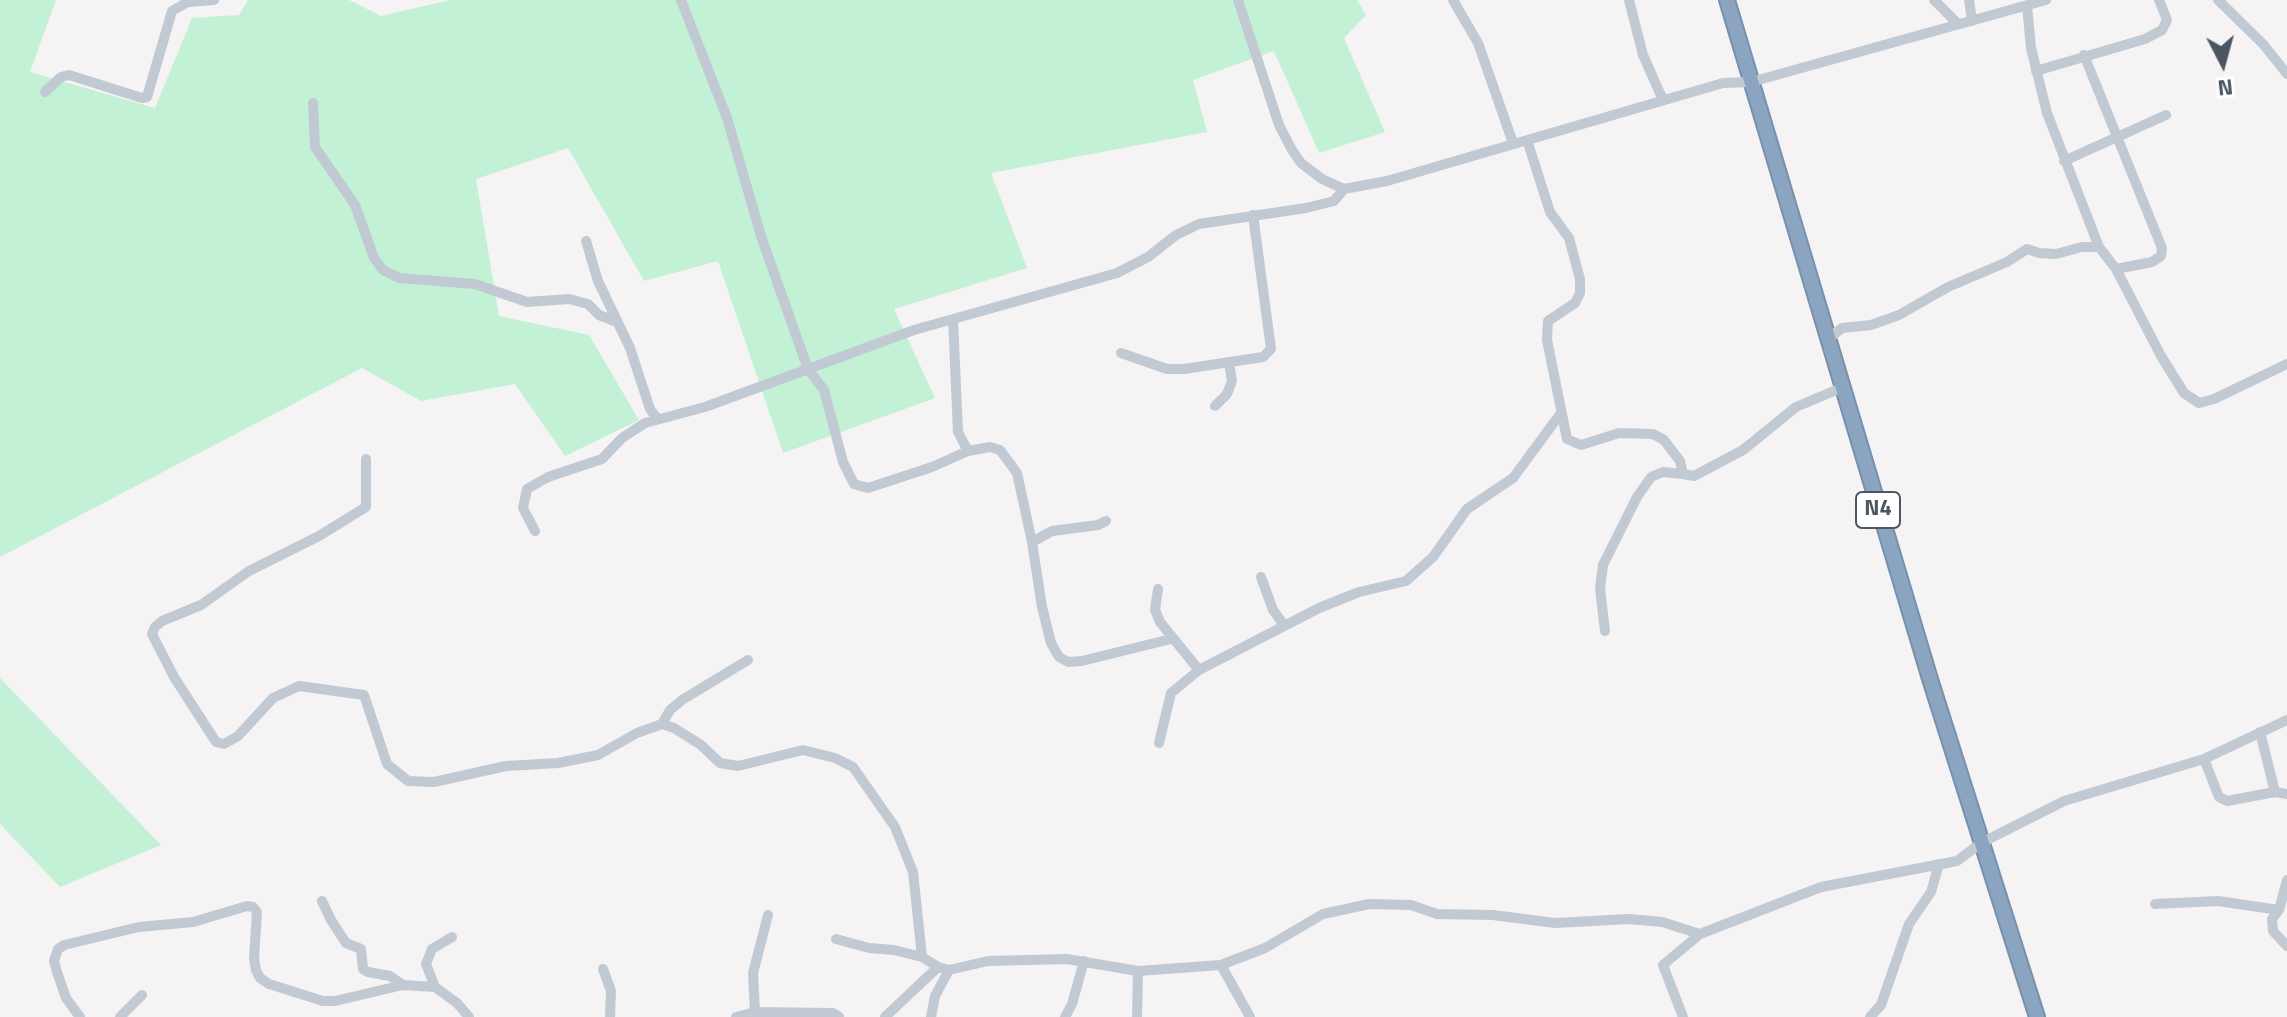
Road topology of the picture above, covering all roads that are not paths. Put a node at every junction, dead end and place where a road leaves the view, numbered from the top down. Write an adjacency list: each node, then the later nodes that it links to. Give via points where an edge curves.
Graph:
1 (214, 0): 19 (street, via 188,2 172,11 147,97 69,75)
2 (681, 0): 38 (street, via 727,118)
3 (1238, 0): 27 (street, via 1292,150 1322,179)
4 (1453, 0): 25 (street, via 1478,43)
5 (1629, 0): 20 (street, via 1643,55)
6 (1727, 0): 18 (highway, N4)
7 (1934, 0): 14 (street)
8 (1969, 0): 13 (street)
9 (2046, 0): 12 (street)
10 (2159, 0): 15 (street, via 2167,20 2162,30)
11 (2218, 0): 17 (street)
12 (2027, 6): 13 (street); 16 (street)
13 (1972, 21): 14 (street)
14 (1958, 24): 18 (street)
15 (2084, 55): 16 (street); 23 (street)
16 (2036, 71): 26 (street)
17 (2287, 74)
18 (1751, 82): 20 (street, via 1723,83); 34 (highway, N4)
19 (45, 92)
20 (1663, 100): 24 (street)
21 (313, 103): 33 (street, via 315,147 355,205 383,270 399,278 475,284 527,302 569,299)
22 (2166, 115): 23 (street)
23 (2116, 137): 26 (street); 31 (street, via 2162,248 2152,262)
24 (1527, 140): 25 (street); 41 (street, via 1550,212 1569,238 1580,279 1575,303 1548,321)
25 (1513, 143): 27 (street)
26 (2064, 161): 30 (street)
27 (1344, 189): 28 (street, via 1334,201)
28 (1253, 215): 32 (street, via 1199,224 1117,273); 36 (street, via 1271,349 1263,357)
29 (586, 241): 33 (street)
30 (2099, 247): 31 (street); 34 (street, via 2056,254 2027,249 1899,315 1842,328)
31 (2116, 269): 37 (street, via 2161,356 2184,393 2199,403 2241,389)
32 (953, 319): 38 (street); 43 (street, via 958,432)
33 (617, 322): 42 (street)
34 (1828, 339): 39 (highway, N4)
35 (1121, 353): 36 (street, via 1167,369)
36 (1229, 363): 40 (street, via 1232,381)
37 (2287, 364)
38 (808, 369): 42 (street, via 705,407); 43 (street, via 824,390 854,484 868,488)
39 (1841, 388): 45 (street, via 1796,407 1733,456 1694,476); 63 (highway, N4)
40 (1215, 406)
41 (1561, 413): 45 (street, via 1564,433 1574,444 1619,433 1653,434 1680,461); 51 (street, via 1513,478 1467,509 1433,557 1406,581 1359,592)
42 (657, 418): 47 (street, via 622,438 602,459 527,489 523,508)
43 (968, 451): 48 (street, via 990,447 1008,460 1017,473)
44 (366, 459): 57 (street, via 366,507 155,627 152,634 174,677 216,742 224,744 238,736 273,698 299,686 364,695 387,764 408,781 434,782 506,766 598,755)
45 (1683, 474): 52 (street, via 1651,477 1603,565)
46 (1106, 521): 48 (street, via 1044,533)
47 (535, 531)
48 (1032, 542): 53 (street, via 1042,607 1059,657 1082,661)
49 (1261, 577): 51 (street)
50 (1158, 589): 53 (street, via 1155,610)
51 (1284, 625): 55 (street)
52 (1605, 631)
53 (1171, 639): 55 (street)
54 (748, 660): 57 (street, via 682,700)
55 (1199, 670): 59 (street, via 1171,693)
56 (2287, 720): 58 (street)
57 (662, 724): 74 (street, via 701,745 720,763 738,766 803,750 853,767 895,827 913,872)
58 (2260, 732): 60 (street); 61 (street)
59 (1159, 743)
60 (2204, 759): 61 (street, via 2219,797 2227,801); 63 (street, via 2064,801)
61 (2275, 792): 62 (street)
62 (2287, 794)
63 (1981, 843): 64 (street, via 1957,861); 97 (highway, N4)
64 (1939, 864): 70 (street, via 1821,887); 96 (street, via 1931,892 1909,924 1881,1005)
65 (2287, 880): 68 (street)
66 (322, 901): 80 (street, via 346,943 361,949 363,969)
67 (2155, 904): 68 (street, via 2218,901)
68 (2279, 910): 73 (street, via 2272,919 2273,931)
69 (768, 915): 83 (street, via 753,973)
70 (1700, 934): 76 (street, via 1629,919 1555,923 1369,904 1323,914 1265,948); 95 (street, via 1663,965)
71 (452, 937): 81 (street, via 432,949 426,964)
72 (836, 939): 74 (street)
73 (2287, 946)
74 (922, 957): 78 (street)
75 (1084, 961): 78 (street, via 988,961); 79 (street); 92 (street)
76 (1221, 965): 79 (street); 94 (street)
77 (603, 969): 87 (street, via 611,991)
78 (944, 969): 90 (street); 91 (street)
79 (1138, 971): 93 (street)
80 (403, 985): 81 (street); 84 (street, via 323,1001 269,984 256,970 257,912 247,906 193,922 139,927 64,945 54,961 66,998)
81 (435, 987): 86 (street)
82 (142, 995): 85 (street)
83 (755, 1012): 88 (street); 89 (street)
84 (80, 1017)
85 (120, 1017)
86 (469, 1017)
87 (610, 1017)
88 (736, 1017)
89 (839, 1017)
90 (885, 1017)
91 (931, 1017)
92 (1065, 1017)
93 (1137, 1017)
94 (1250, 1017)
95 (1683, 1017)
96 (1870, 1017)
97 (2037, 1017)

